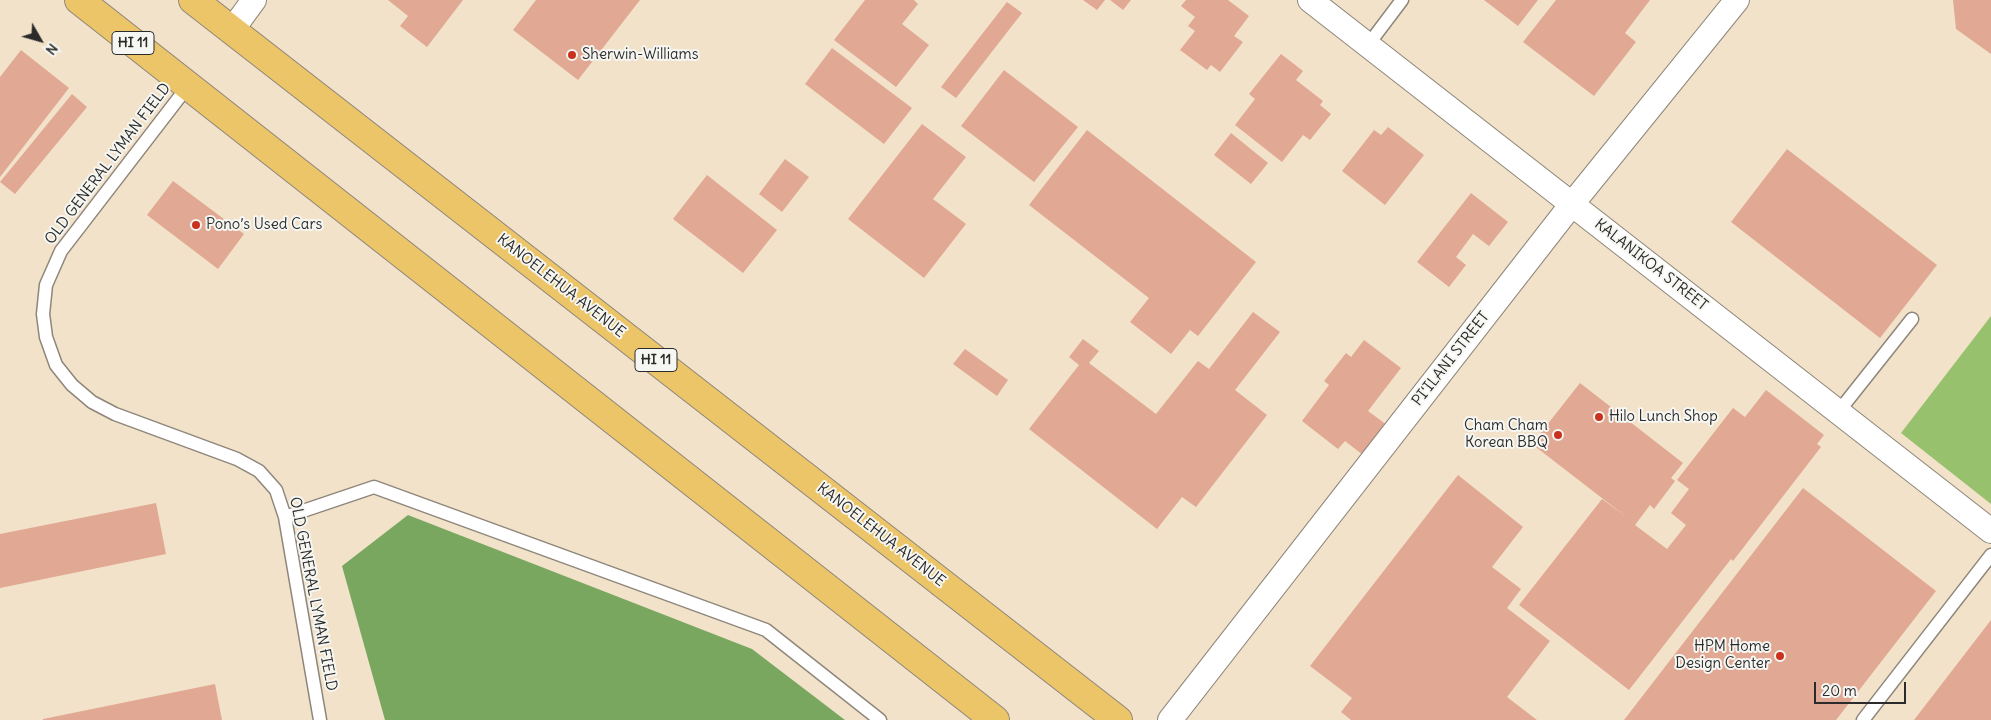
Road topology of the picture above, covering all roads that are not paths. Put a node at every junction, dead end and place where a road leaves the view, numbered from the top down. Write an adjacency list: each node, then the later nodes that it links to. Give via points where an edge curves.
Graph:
1 (79, 0): 9 (highway, HI 11)
2 (193, 0): 7 (highway, KANOELEHUA AVENUE / HI 11)
3 (254, 0): 7 (street)
4 (1310, 0): 8 (street, KALANIKOA STREET)
5 (1402, 0): 8 (lane)
6 (1737, 0): 10 (street, PI‘ILANI STREET)
7 (232, 30): 19 (highway, KANOELEHUA AVENUE / HI 11)
8 (1368, 45): 10 (street, KALANIKOA STREET)
9 (188, 86): 13 (lane, OLD GENERAL LYMAN FIELD, via 61,251 46,285 43,314 46,337 56,365 92,402 115,414 237,458 259,471 276,490); 18 (highway, HI 11)
10 (1572, 204): 12 (street, KALANIKOA STREET); 20 (street, PI‘ILANI STREET)
11 (1912, 320): 12 (lane)
12 (1839, 411): 14 (street, KALANIKOA STREET)
13 (285, 517): 16 (lane, OLD GENERAL LYMAN FIELD); 17 (lane, via 374,487 766,630)
14 (1991, 531)
15 (1991, 555): 21 (lane)
16 (320, 720)
17 (880, 720)
18 (995, 720)
19 (1118, 720)
20 (1170, 720)
21 (1864, 720)

